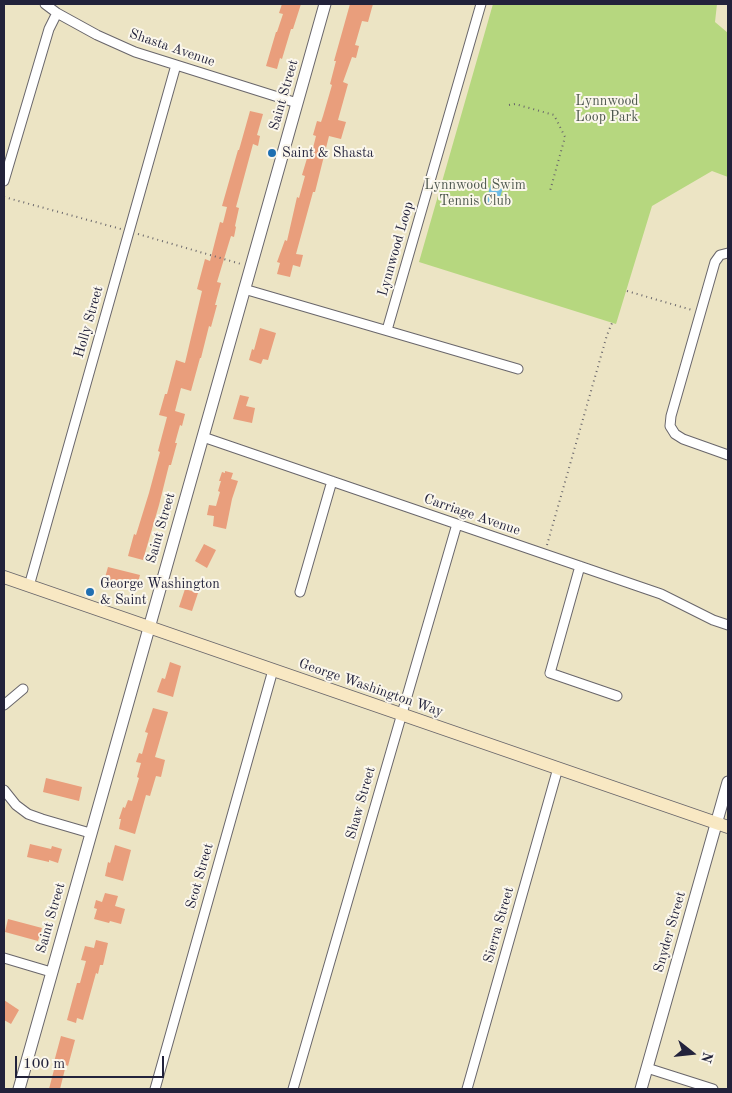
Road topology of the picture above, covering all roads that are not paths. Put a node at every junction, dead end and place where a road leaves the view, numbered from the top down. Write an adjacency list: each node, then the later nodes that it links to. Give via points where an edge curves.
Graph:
1 (45, 4): 4 (street, Shasta Avenue)
2 (325, 4): 6 (street, Saint Street)
3 (481, 4): 10 (street, Lynnwood Loop)
4 (57, 14): 5 (street, Shasta Avenue, via 135,52); 7 (street, via 49,29)
5 (176, 65): 6 (street, Shasta Avenue); 18 (street, Holly Street)
6 (297, 103): 9 (street, Saint Street)
7 (4, 181)
8 (728, 252): 13 (street, via 714,262 670,426 683,439)
9 (244, 289): 10 (street); 12 (street, Saint Street)
10 (387, 330): 11 (street)
11 (518, 369)
12 (203, 437): 14 (street, Carriage Avenue); 21 (street, Saint Street)
13 (728, 455)
14 (332, 481): 15 (street, Carriage Avenue); 19 (street)
15 (457, 524): 16 (street, Carriage Avenue); 26 (street, Shaw Street)
16 (580, 566): 20 (street, Carriage Avenue, via 661,594); 24 (street, via 550,673)
17 (4, 577): 18 (main road, George Washington Way)
18 (29, 586): 21 (main road, George Washington Way)
19 (300, 592)
20 (728, 625)
21 (148, 628): 22 (main road, George Washington Way); 31 (street, Saint Street)
22 (273, 670): 26 (main road, George Washington Way); 36 (street, Scot Street)
23 (23, 689): 25 (street)
24 (617, 696)
25 (4, 705)
26 (401, 714): 27 (main road, George Washington Way); 37 (street, Shaw Street)
27 (558, 768): 30 (main road, George Washington Way); 38 (street, Sierra Street)
28 (728, 782): 30 (street, Snyder Street)
29 (4, 790): 31 (street, via 28,814)
30 (723, 825): 34 (street, Snyder Street)
31 (90, 833): 33 (street, Saint Street)
32 (4, 958): 33 (street)
33 (51, 972): 35 (street, Saint Street)
34 (647, 1068): 39 (street, Snyder Street); 40 (street)
35 (18, 1089)
36 (155, 1089)
37 (293, 1089)
38 (467, 1089)
39 (641, 1089)
40 (712, 1089)

